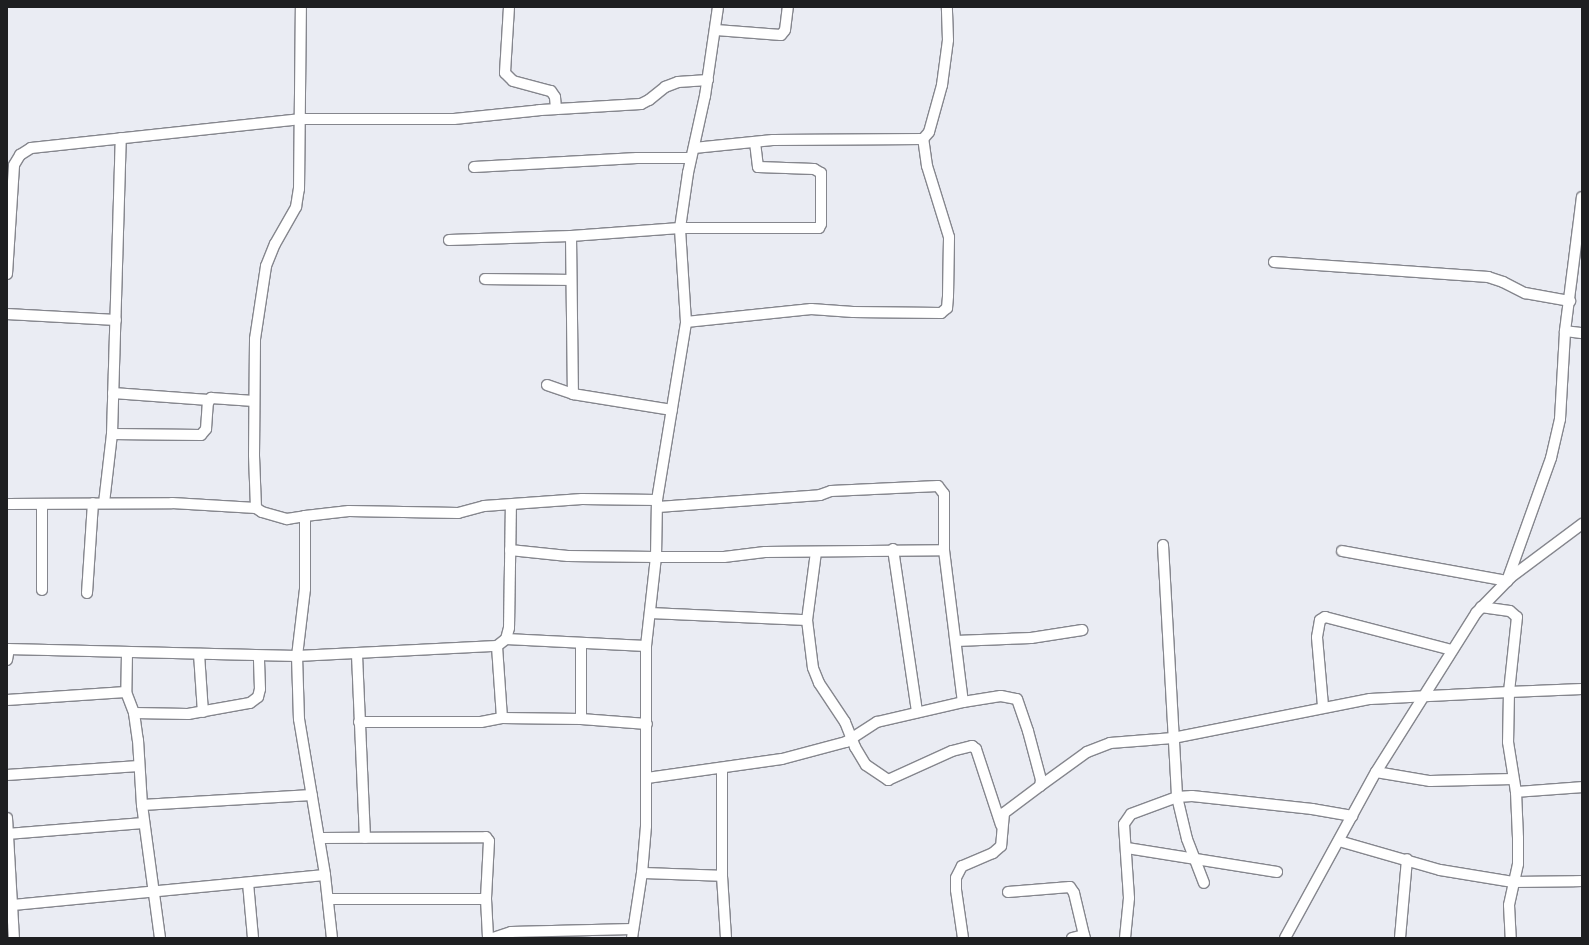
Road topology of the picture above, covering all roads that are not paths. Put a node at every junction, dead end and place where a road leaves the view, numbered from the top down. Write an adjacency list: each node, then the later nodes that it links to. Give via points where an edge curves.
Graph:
1 (301, 7): 9 (street)
2 (509, 7): 8 (street, via 505,73 513,81 552,91)
3 (718, 7): 6 (street)
4 (788, 7): 6 (street, via 785,30 781,35)
5 (947, 7): 11 (street, via 948,40 942,85 929,132)
6 (716, 30): 7 (street)
7 (708, 80): 8 (street, via 678,82 665,87 640,104); 13 (street)
8 (556, 109): 9 (street, via 454,119)
9 (301, 119): 10 (street); 34 (street, via 296,207 266,266 255,340)
10 (121, 138): 21 (street, via 30,148 20,154 14,170); 26 (street)
11 (923, 139): 12 (street, via 835,138); 27 (street, via 927,166 949,237 948,296 946,308 941,313 811,309)
12 (755, 142): 13 (street); 17 (street, via 758,167 814,169 821,173 821,227)
13 (694, 148): 14 (street)
14 (690, 158): 15 (street, via 637,158); 17 (street)
15 (474, 168)
16 (1582, 197): 24 (street)
17 (680, 228): 18 (street); 27 (street)
18 (571, 236): 19 (street); 23 (street)
19 (449, 240)
20 (1274, 262): 24 (street, via 1488,278 1503,282 1524,293)
21 (7, 274)
22 (485, 279): 23 (street)
23 (572, 280): 32 (street)
24 (1570, 301): 28 (street)
25 (7, 314): 26 (street)
26 (116, 320): 31 (street)
27 (686, 322): 35 (street)
28 (1565, 331): 29 (street); 53 (street, via 1560,419 1551,458)
29 (1582, 333)
30 (547, 385): 32 (street)
31 (113, 393): 33 (street); 36 (street)
32 (572, 394): 35 (street)
33 (209, 400): 34 (street, via 214,398); 36 (street, via 206,429 201,435)
34 (254, 401): 43 (street)
35 (672, 410): 41 (street)
36 (112, 434): 38 (street)
37 (93, 503): 38 (street); 40 (street); 55 (street)
38 (104, 503): 43 (street)
39 (7, 504): 40 (street)
40 (42, 504): 54 (street)
41 (657, 504): 42 (street, via 582,499); 49 (street, via 938,486 944,494); 52 (street)
42 (511, 506): 44 (street, via 484,506 458,513 349,511); 48 (street)
43 (256, 508): 44 (street, via 287,519)
44 (305, 516): 71 (street, via 305,589)
45 (1582, 524): 53 (street)
46 (1163, 545): 87 (street)
47 (893, 549): 49 (street); 51 (street); 81 (street)
48 (510, 550): 52 (street, via 568,556); 60 (street, via 509,628)
49 (944, 550): 61 (street)
50 (1342, 551): 53 (street)
51 (816, 552): 52 (street); 58 (street)
52 (656, 557): 57 (street)
53 (1507, 581): 56 (street)
54 (42, 590)
55 (87, 593)
56 (1481, 607): 66 (street); 75 (street, via 1510,611 1517,617)
57 (650, 613): 58 (street); 64 (street)
58 (807, 620): 88 (street, via 813,668 819,683 846,722)
59 (1082, 630): 61 (street, via 1031,638)
60 (506, 639): 62 (street); 63 (street)
61 (956, 641): 78 (street)
62 (581, 643): 64 (street); 84 (street)
63 (497, 646): 69 (street); 83 (street)
64 (646, 646): 86 (street)
65 (8, 649): 67 (street); 72 (street)
66 (1452, 650): 76 (street); 79 (street, via 1325,617 1320,620 1317,638)
67 (127, 653): 68 (street); 74 (street)
68 (199, 654): 70 (street); 80 (street)
69 (357, 655): 71 (street); 85 (street)
70 (259, 656): 71 (street); 80 (street, via 260,688 255,700)
71 (297, 656): 98 (street, via 299,719)
72 (7, 660)
73 (1582, 689): 75 (street)
74 (126, 692): 77 (street); 82 (street)
75 (1509, 692): 76 (street); 94 (street, via 1508,742)
76 (1423, 696): 79 (street, via 1402,695); 91 (street)
77 (7, 700)
78 (963, 702): 81 (street); 95 (street, via 1001,696 1017,699 1041,780)
79 (1323, 706): 87 (street, via 1237,727)
80 (203, 712): 82 (street, via 171,715)
81 (917, 712): 88 (street, via 877,722 857,732)
82 (134, 713): 89 (street)
83 (502, 718): 84 (street); 85 (street, via 481,722)
84 (581, 719): 86 (street)
85 (359, 722): 107 (street)
86 (647, 724): 93 (street)
87 (1173, 738): 95 (street, via 1100,746); 99 (street)
88 (852, 739): 90 (street, via 782,759); 104 (street, via 866,765 888,780 952,751 972,746 976,749)
89 (139, 766): 92 (street); 100 (street)
90 (722, 769): 93 (street); 115 (street)
91 (1376, 772): 94 (street, via 1430,781); 101 (street)
92 (7, 776)
93 (647, 778): 113 (street)
94 (1513, 779): 97 (street)
95 (1040, 786): 104 (street, via 1004,813)
96 (1582, 787): 97 (street)
97 (1516, 792): 117 (street, via 1518,864)
98 (312, 795): 100 (street); 106 (street)
99 (1177, 797): 101 (street, via 1225,799); 109 (street, via 1128,816 1124,824); 110 (street, via 1187,839)
100 (142, 805): 103 (street)
101 (1352, 816): 108 (street)
102 (7, 818): 105 (street)
103 (144, 823): 105 (street); 120 (street)
104 (1001, 826): 134 (street, via 1001,846 993,853 962,866 956,878)
105 (8, 834): 124 (street)
106 (319, 838): 107 (street); 114 (street)
107 (365, 838): 123 (street, via 486,837 489,841)
108 (1339, 841): 111 (street); 137 (street)
109 (1127, 848): 110 (street); 136 (street, via 1128,920)
110 (1196, 859): 112 (street); 119 (street)
111 (1407, 860): 117 (street, via 1440,870); 138 (street)
112 (1277, 872)
113 (642, 873): 115 (street); 125 (street)
114 (325, 875): 118 (street); 122 (street)
115 (722, 876): 133 (street)
116 (1582, 881): 117 (street)
117 (1513, 882): 139 (street, via 1509,905)
118 (248, 883): 120 (street); 129 (street)
119 (1204, 883)
120 (154, 891): 124 (street); 128 (street)
121 (1008, 892): 126 (street, via 1070,887 1074,893)
122 (328, 899): 123 (street); 130 (street)
123 (486, 899): 131 (street)
124 (13, 905): 127 (street)
125 (632, 934): 132 (street, via 532,931 511,932)
126 (1084, 937): 135 (street)
127 (14, 938)
128 (160, 938)
129 (253, 938)
130 (332, 938)
131 (488, 938)
132 (493, 938)
133 (726, 938)
134 (963, 938)
135 (1072, 938)
136 (1125, 938)
137 (1285, 938)
138 (1400, 938)
139 (1511, 938)

